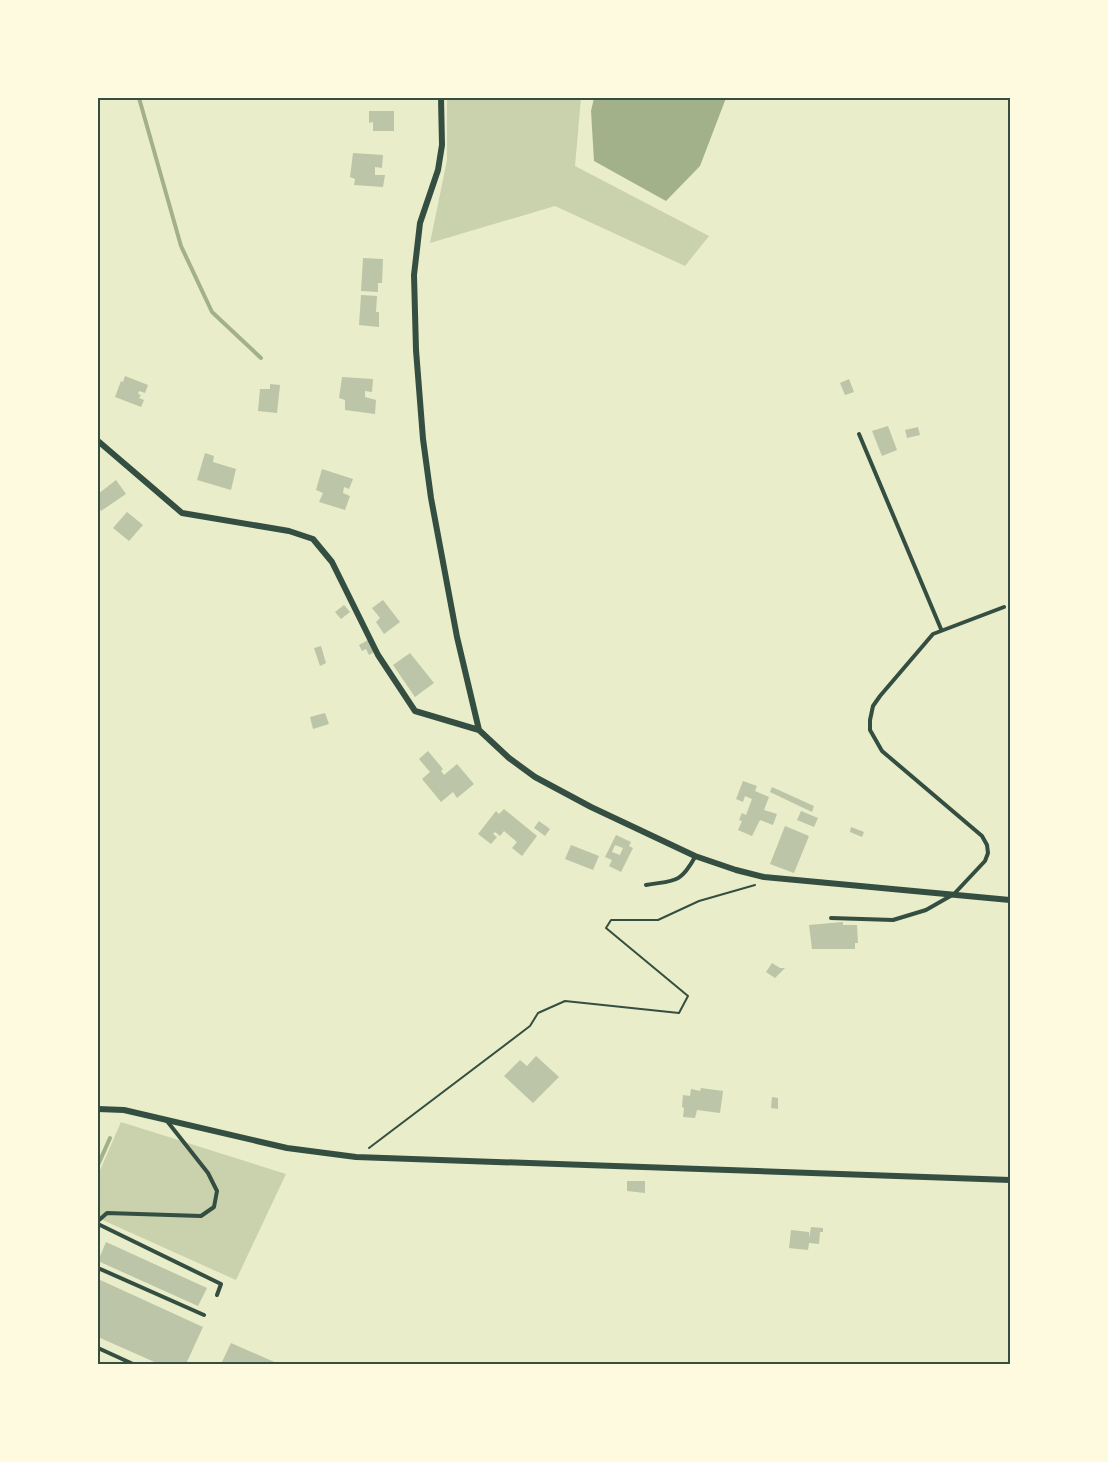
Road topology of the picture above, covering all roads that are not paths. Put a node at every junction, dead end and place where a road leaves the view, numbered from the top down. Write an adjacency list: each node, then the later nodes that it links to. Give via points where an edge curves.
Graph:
1 (441, 98): 6 (street, via 442,145 420,223 414,275 416,350 431,498)
2 (859, 434): 5 (lane)
3 (98, 441): 6 (street, via 182,513 289,531 314,539 332,562 378,655 415,711)
4 (1004, 607): 5 (lane)
5 (941, 629): 9 (lane, via 924,643 880,696 873,706 870,730 882,751 982,836 987,845 985,861)
6 (479, 730): 7 (street, via 535,777)
7 (695, 856): 8 (lane, via 679,880); 9 (street, via 764,877)
8 (646, 885)
9 (954, 894): 10 (street); 11 (lane, via 926,910 893,920)
10 (1011, 900)
11 (831, 918)
12 (98, 1109): 13 (street, via 124,1110)
13 (166, 1120): 14 (street, via 287,1148 356,1157); 15 (lane, via 208,1173 217,1191 214,1207 201,1216 107,1213)
14 (1011, 1180)
15 (98, 1222): 17 (lane, via 221,1284)
16 (98, 1268): 18 (lane)
17 (217, 1295)
18 (204, 1315)
19 (98, 1348): 20 (lane)
20 (133, 1365)

